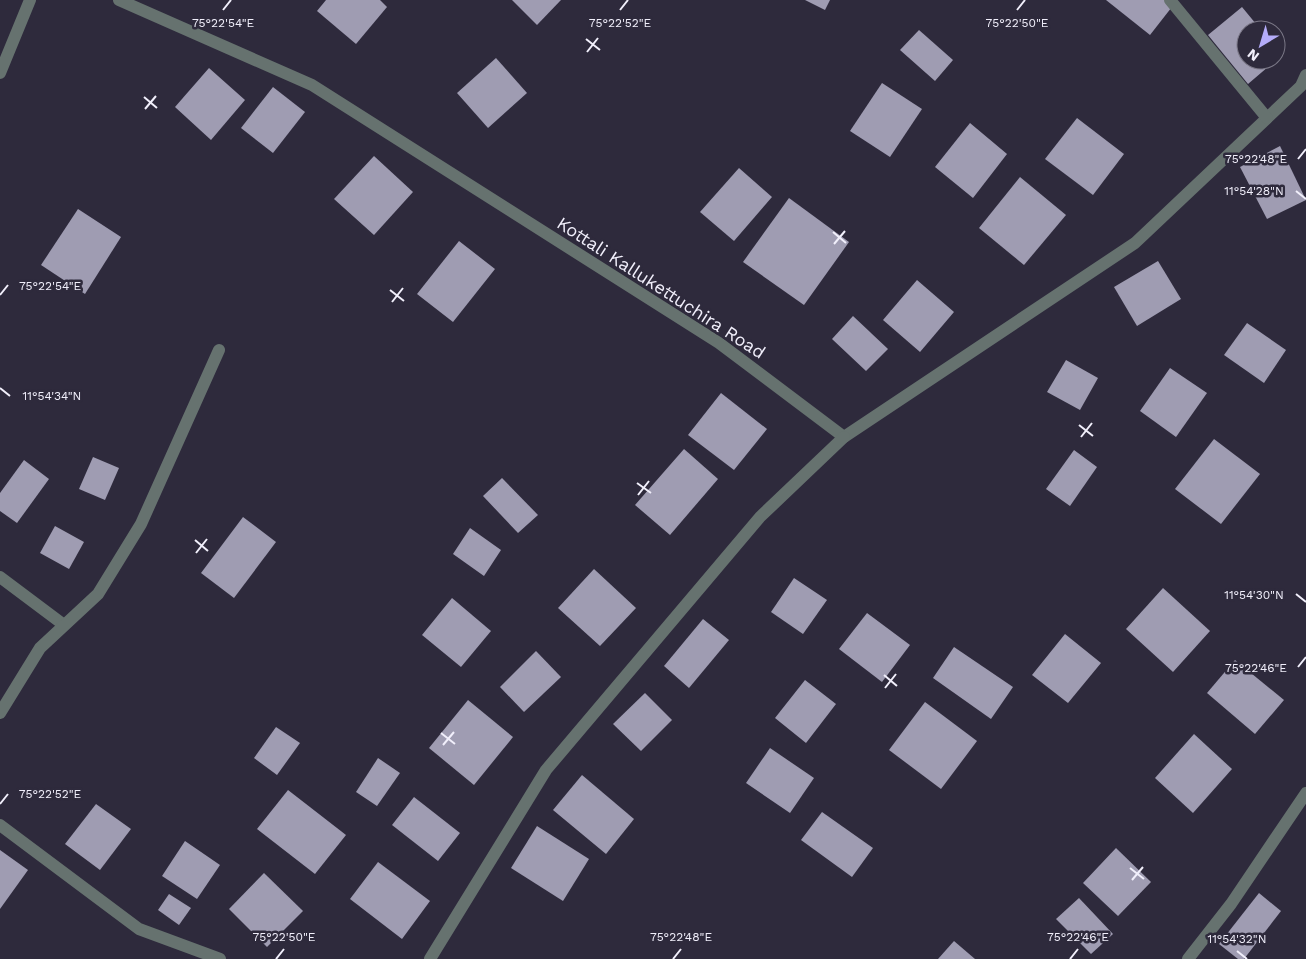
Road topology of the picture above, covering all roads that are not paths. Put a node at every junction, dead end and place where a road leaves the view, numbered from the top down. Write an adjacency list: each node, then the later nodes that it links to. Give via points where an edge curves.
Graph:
1 (25, 0): 5 (street)
2 (30, 0): 5 (street)
3 (119, 0): 10 (street, Kottali Kallukettuchira Road, via 312,85 719,343)
4 (1170, 0): 8 (street)
5 (18, 34): 6 (street)
6 (0, 73)
7 (1306, 76): 8 (street, via 1301,86)
8 (1268, 118): 10 (street, via 1135,243)
9 (219, 350): 12 (street, via 141,524 98,594)
10 (844, 437): 17 (street, via 760,517 546,770)
11 (0, 577): 12 (street)
12 (64, 625): 13 (street, via 40,648)
13 (0, 713)
14 (1306, 793): 18 (street, via 1231,904)
15 (0, 825): 16 (street, via 140,929)
16 (220, 959)
17 (430, 959)
18 (1188, 959)

